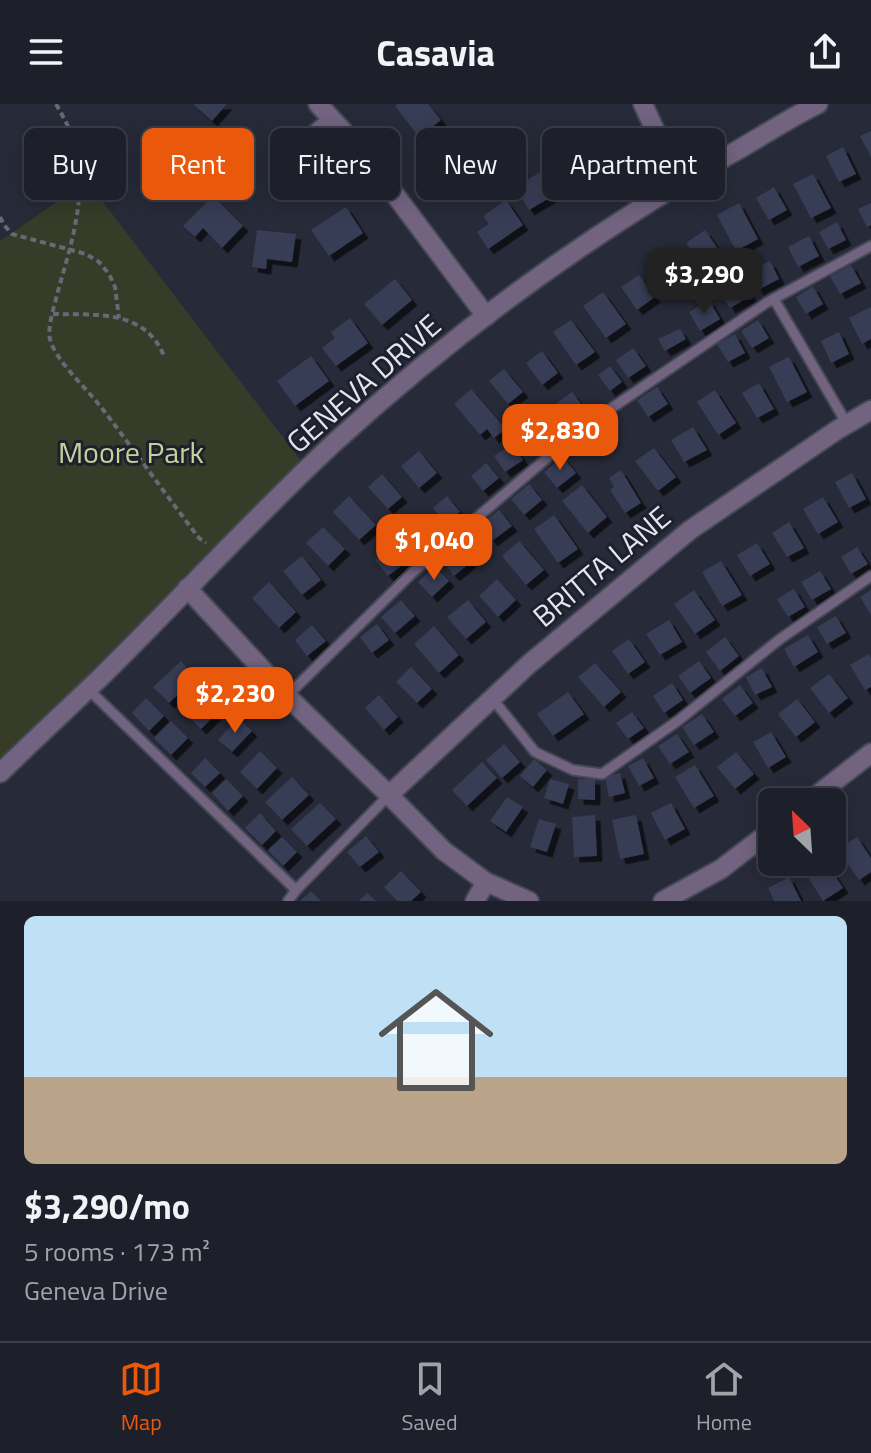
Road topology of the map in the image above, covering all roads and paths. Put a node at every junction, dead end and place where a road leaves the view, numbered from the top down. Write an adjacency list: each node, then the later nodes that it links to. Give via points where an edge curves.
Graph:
1 (56, 104): 11 (path, via 69,129 79,171 80,204)
2 (643, 104): 6 (street)
3 (818, 104): 7 (street, GENEVA DRIVE)
4 (324, 110): 5 (lane); 14 (street, via 366,156)
5 (308, 128)
6 (654, 128)
7 (725, 157)
8 (653, 200): 14 (street, GENEVA DRIVE)
9 (0, 217): 11 (path, via 12,234)
10 (871, 246): 12 (lane)
11 (70, 249): 13 (path); 15 (path, via 99,262 109,274)
12 (774, 299): 18 (lane); 23 (lane, via 581,429 413,572)
13 (53, 314): 15 (path); 19 (path, via 49,338 68,369 199,538)
14 (486, 316): 19 (street, GENEVA DRIVE, via 335,442)
15 (119, 318): 16 (path, via 146,329)
16 (164, 356)
17 (871, 410): 18 (street, BRITTA LANE)
18 (847, 424): 24 (street, BRITTA LANE, via 690,530)
19 (222, 553): 21 (street, GENEVA DRIVE)
20 (871, 576): 24 (lane, via 602,774 573,770 535,752)
21 (187, 588): 22 (street, GENEVA DRIVE); 23 (street)
22 (88, 689): 26 (street, GENEVA DRIVE); 31 (lane)
23 (287, 696): 28 (street)
24 (492, 698): 28 (street, BRITTA LANE)
25 (871, 753): 27 (street)
26 (0, 773)
27 (826, 788)
28 (389, 795): 30 (street, via 444,851); 31 (lane)
29 (758, 841): 35 (street, via 721,869)
30 (486, 882): 33 (street); 34 (street)
31 (296, 890): 32 (lane)
32 (288, 901)
33 (475, 901)
34 (529, 901)
35 (663, 901)

